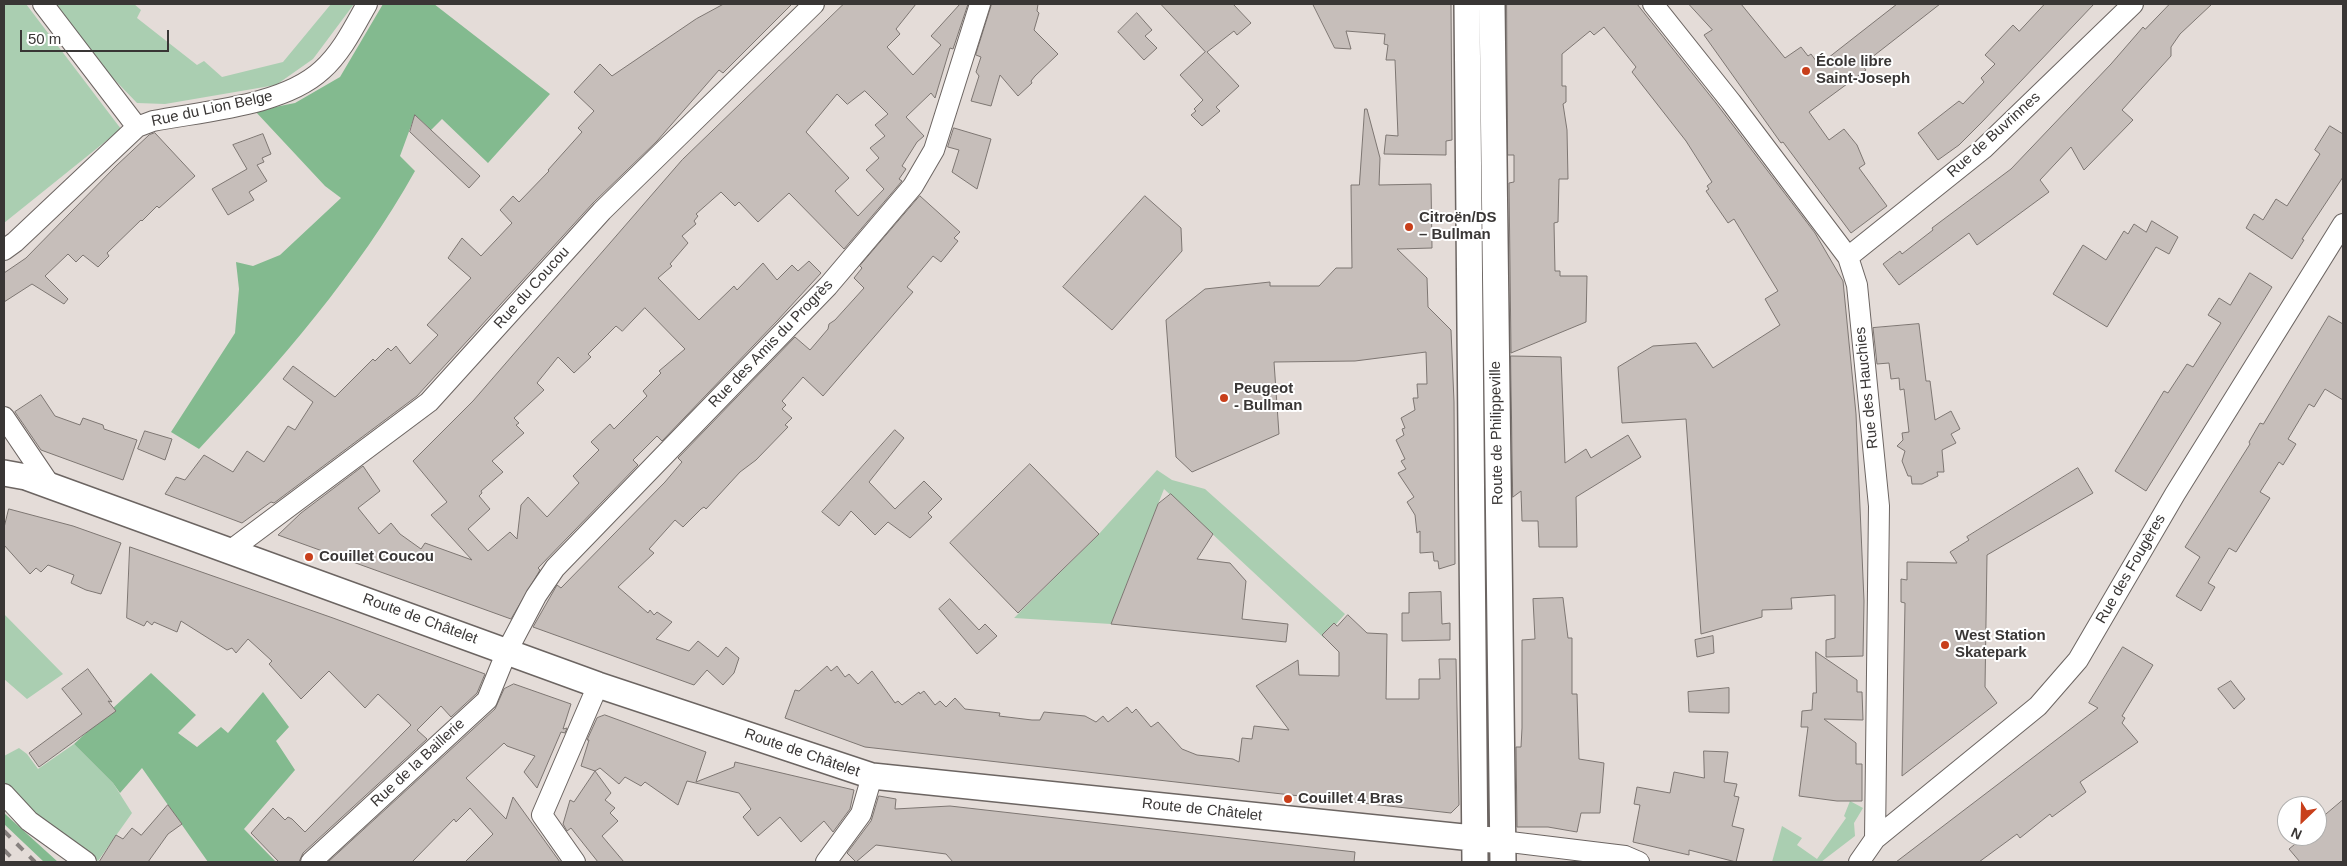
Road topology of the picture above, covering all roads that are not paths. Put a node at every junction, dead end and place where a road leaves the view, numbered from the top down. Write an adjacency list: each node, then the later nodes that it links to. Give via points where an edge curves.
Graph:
1 (43, 4): 9 (street)
2 (367, 4): 9 (street, Rue du Lion Belge, via 344,44 323,70 298,87 264,100 153,121)
3 (814, 4): 16 (street, Rue du Coucou, via 602,211 429,402)
4 (980, 4): 17 (street, Rue des Amis du Progrès, via 934,150 913,186 828,286 555,568)
5 (1467, 4): 21 (main road, Route de Philippeville)
6 (1492, 4): 23 (main road, Route de Philippeville)
7 (1653, 4): 12 (street, Rue des Hauchies)
8 (2133, 4): 12 (street, Rue de Buvrinnes, via 1983,149)
9 (137, 127): 11 (street, Rue du Lion Belge)
10 (2343, 224): 22 (street, Rue des Fougères, via 2078,660 2038,706)
11 (4, 250)
12 (1848, 257): 22 (street, Rue des Hauchies, via 1857,285 1879,506)
13 (4, 418): 15 (street)
14 (4, 473): 15 (main road, Route de Châtelet, via 26,476)
15 (50, 485): 16 (main road, Route de Châtelet)
16 (231, 550): 17 (main road, Route de Châtelet)
17 (507, 651): 18 (main road, Route de Châtelet); 25 (street, Rue de la Baillerie, via 487,700)
18 (598, 685): 19 (main road, Route de Châtelet); 26 (street, via 542,815)
19 (872, 776): 21 (main road, Route de Châtelet); 27 (street, via 861,814)
20 (4, 794): 24 (street, via 29,821)
21 (1474, 837): 23 (main road, Route de Châtelet); 28 (main road, Route de Philippeville)
22 (1875, 839): 30 (street, Rue des Fougères)
23 (1503, 852): 29 (street, Route de Châtelet, via 1625,856)
24 (86, 862)
25 (311, 862)
26 (575, 862)
27 (826, 862)
28 (1475, 862)
29 (1639, 862)
30 (1859, 862)

